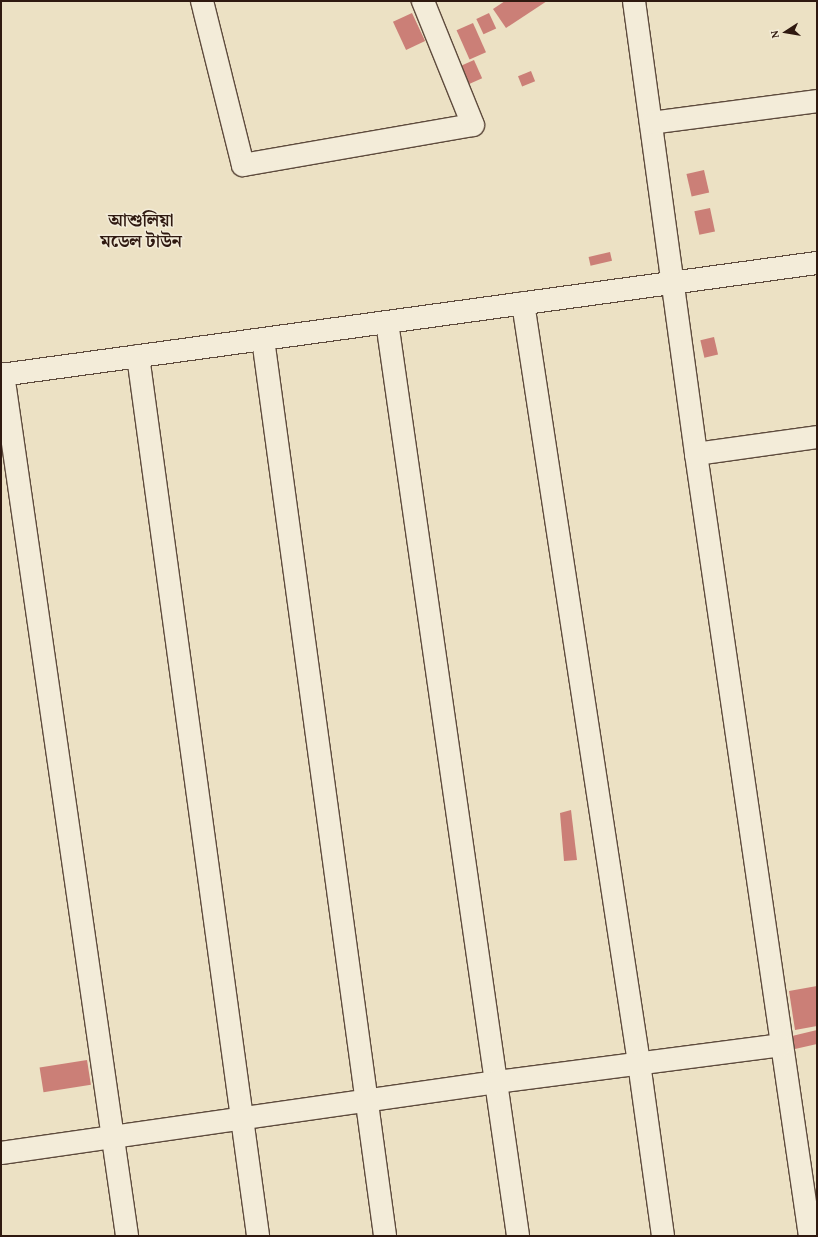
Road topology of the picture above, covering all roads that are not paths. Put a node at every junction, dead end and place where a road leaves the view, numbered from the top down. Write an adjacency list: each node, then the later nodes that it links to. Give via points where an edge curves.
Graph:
1 (202, 1): 2 (street, via 243,165 473,125)
2 (423, 1)
3 (634, 1): 5 (street)
4 (817, 101): 5 (street)
5 (651, 123): 7 (street)
6 (817, 263): 7 (street)
7 (673, 283): 8 (street); 14 (street)
8 (523, 303): 9 (street); 16 (street)
9 (387, 322): 10 (street); 17 (street)
10 (263, 339): 11 (street); 18 (street)
11 (138, 356): 12 (street); 19 (street)
12 (2, 375): 20 (street)
13 (817, 437): 14 (street)
14 (696, 454): 15 (street)
15 (782, 1044): 16 (street); 27 (street)
16 (639, 1063): 17 (street); 26 (street)
17 (497, 1082): 18 (street); 25 (street)
18 (366, 1102): 19 (street); 24 (street)
19 (241, 1120): 20 (street); 23 (street)
20 (113, 1138): 21 (street); 22 (street)
21 (1, 1153)
22 (127, 1236)
23 (258, 1236)
24 (385, 1236)
25 (518, 1236)
26 (663, 1236)
27 (810, 1236)

